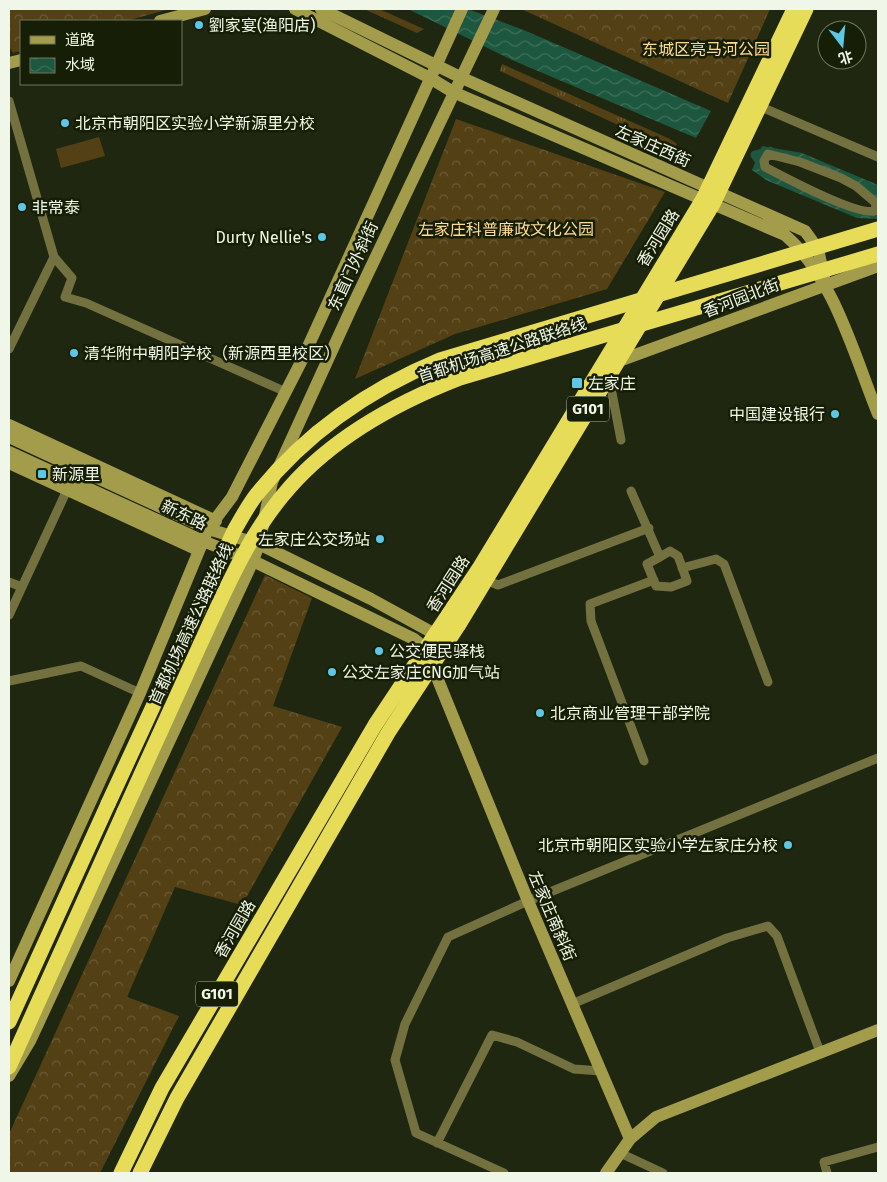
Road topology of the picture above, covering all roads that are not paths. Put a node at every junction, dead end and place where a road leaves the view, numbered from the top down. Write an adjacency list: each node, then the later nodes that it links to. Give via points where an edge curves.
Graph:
1 (205, 9): 8 (main road)
2 (295, 9): 11 (main road, 左家庄西街)
3 (321, 9): 9 (main road, 左家庄西街)
4 (462, 9): 9 (main road, 东直门外斜街)
5 (494, 9): 10 (main road, 东直门外斜街)
6 (794, 9): 14 (highway, 香河园路 / G101)
7 (806, 9): 14 (highway, 香河园路 / G101)
8 (164, 20)
9 (436, 64): 10 (main road, 左家庄西街); 11 (main road, 东直门外斜街)
10 (460, 77): 12 (main road, 东直门外斜街); 16 (main road, 左家庄西街)
11 (430, 78): 12 (main road, 左家庄西街); 25 (main road, 东直门外斜街)
12 (453, 92): 16 (main road, 左家庄西街); 36 (main road, 东直门外斜街, via 272,482)
13 (9, 101): 20 (street)
14 (753, 114): 15 (street); 16 (highway, 香河园路 / G101)
15 (878, 157)
16 (711, 196): 22 (main road, via 785,235 801,249); 24 (highway, 香河园路 / G101); 45 (highway, 香河园路 / G101, via 480,567)
17 (876, 203): 17 (street, via 856,186 800,162 768,154 764,161 765,167 788,180 845,205 869,213 875,211)
18 (878, 229): 56 (highway, 首都机场高速公路联络线, bridge, via 440,360 408,373 352,406 324,427 256,494 235,529)
19 (878, 254): 59 (highway, 首都机场高速公路联络线, bridge, via 460,378 393,407 323,454 290,486 235,568)
20 (54, 257): 23 (street); 25 (street, via 72,278 65,297 86,303)
21 (878, 266): 22 (main road, 香河园北街)
22 (826, 284): 24 (main road, 香河园北街); 26 (main road)
23 (9, 349)
24 (612, 369): 29 (street); 40 (highway, 香河园路 / G101)
25 (286, 392): 35 (main road, 东直门外斜街, via 232,497)
26 (878, 414)
27 (9, 425): 35 (main road)
28 (9, 437): 35 (main road, 新东路)
29 (621, 440)
30 (9, 452): 35 (main road, 新东路)
31 (9, 464): 32 (main road)
32 (67, 490): 35 (main road); 43 (street)
33 (631, 491): 34 (street)
34 (649, 528): 37 (street); 40 (street, via 498,585)
35 (206, 535): 36 (main road); 38 (main road, 新东路); 50 (main road, 东直门外斜街)
36 (259, 544): 38 (main road, 东直门外斜街); 45 (main road)
37 (660, 556): 39 (street, via 670,551 678,556); 41 (street, via 647,564)
38 (253, 561): 46 (main road, 新东路, via 414,639); 61 (main road, 东直门外斜街, via 30,1041)
39 (682, 568): 41 (street, via 687,581 656,586); 49 (street, via 716,559 724,564)
40 (486, 580): 45 (highway, 香河园路 / G101)
41 (654, 580): 52 (street, via 590,604 591,621)
42 (9, 582): 43 (street)
43 (22, 588): 44 (street)
44 (9, 615)
45 (442, 638): 46 (highway, 香河园路 / G101); 47 (highway, 香河园路 / G101)
46 (425, 648): 47 (main road, 左家庄南斜街); 66 (highway, 香河园路 / G101, via 375,725 162,1088)
47 (432, 667): 53 (main road, 左家庄南斜街); 67 (highway, 香河园路 / G101, via 388,733 176,1098)
48 (9, 681): 50 (street, via 81,666)
49 (768, 682)
50 (140, 693): 54 (main road, 东直门外斜街)
51 (878, 758): 53 (street)
52 (644, 761)
53 (528, 901): 55 (main road, 左家庄南斜街); 63 (street, via 448,937 405,1024 395,1060 416,1133)
54 (9, 981)
55 (572, 1004): 58 (street, via 727,938 768,926 777,936); 60 (main road, 左家庄南斜街)
56 (9, 1022)
57 (878, 1030): 58 (main road)
58 (820, 1052): 62 (main road, via 656,1117)
59 (9, 1067)
60 (601, 1071): 62 (main road, 左家庄南斜街); 63 (street, via 574,1069 517,1042 492,1035)
61 (9, 1076)
62 (630, 1139): 65 (main road)
63 (437, 1142): 68 (street)
64 (878, 1147): 71 (street, via 824,1162)
65 (620, 1153): 69 (main road); 70 (street)
66 (121, 1173)
67 (140, 1173)
68 (504, 1173)
69 (606, 1173)
70 (663, 1173)
71 (827, 1173)

